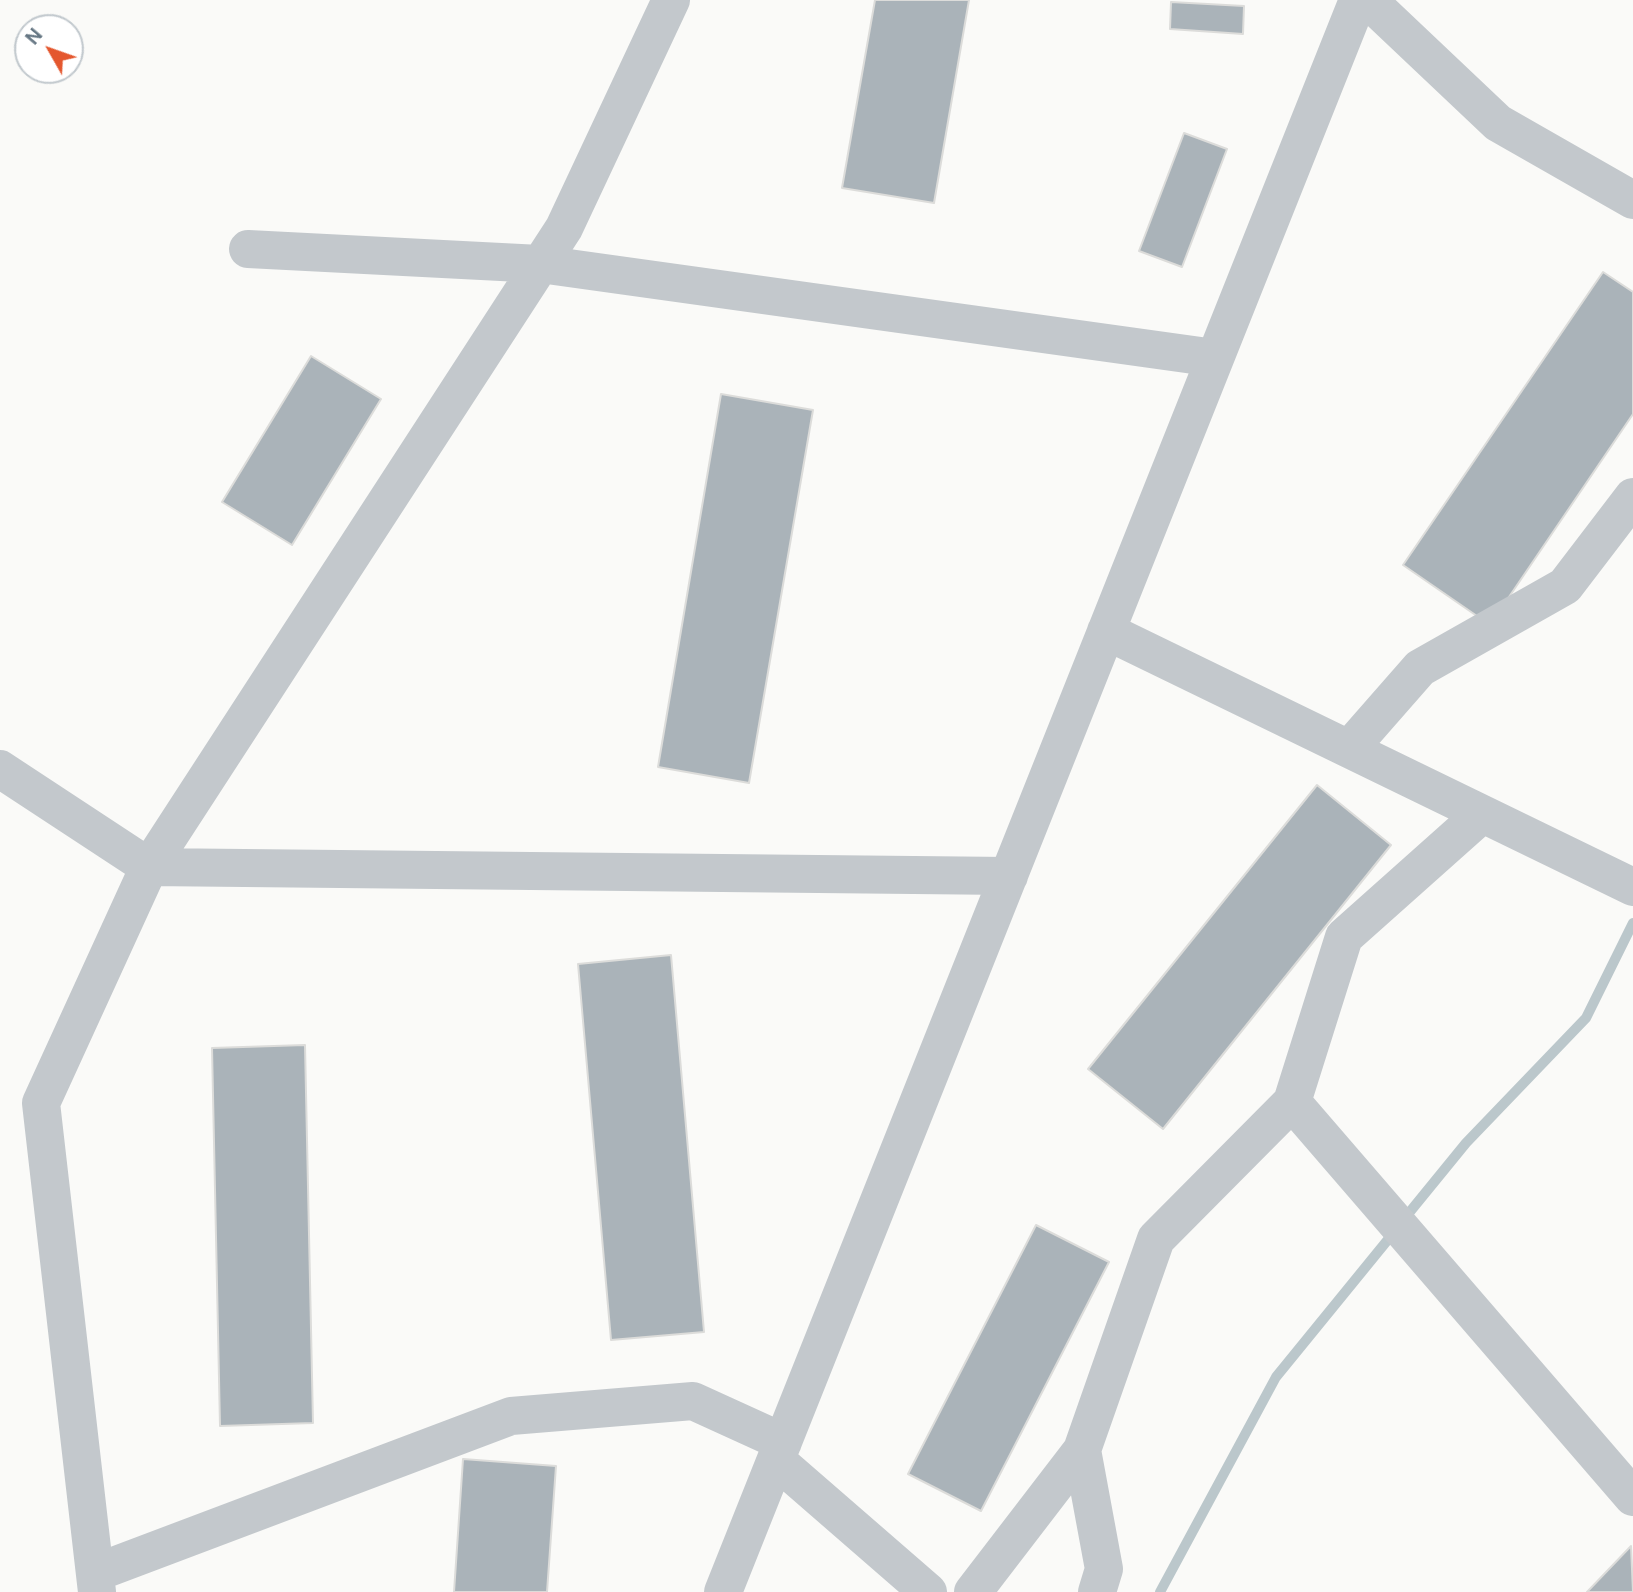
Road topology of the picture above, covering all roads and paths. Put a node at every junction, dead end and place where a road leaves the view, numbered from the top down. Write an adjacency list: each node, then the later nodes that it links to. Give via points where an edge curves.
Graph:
1 (671, 0): 6 (lane, via 564,228)
2 (1358, 0): 7 (lane)
3 (1368, 0): 4 (lane, via 1499,123)
4 (1633, 200)
5 (248, 249): 6 (lane)
6 (540, 264): 7 (lane); 13 (lane)
7 (1215, 358): 9 (lane)
8 (1633, 498): 10 (lane, via 1565,586 1420,668)
9 (1107, 631): 10 (lane); 14 (lane)
10 (1349, 749): 12 (lane)
11 (0, 769): 13 (lane)
12 (1482, 814): 15 (lane); 16 (lane, via 1345,937)
13 (149, 867): 14 (lane); 20 (lane, via 41,1103)
14 (1009, 876): 18 (lane)
15 (1633, 887)
16 (1292, 1102): 17 (lane, via 1156,1239); 19 (lane)
17 (1082, 1450): 23 (lane); 24 (lane, via 1104,1569)
18 (780, 1451): 20 (lane, via 693,1401 511,1416); 21 (lane); 22 (lane)
19 (1633, 1497)
20 (96, 1582)
21 (723, 1592)
22 (928, 1592)
23 (973, 1592)
24 (1097, 1592)

